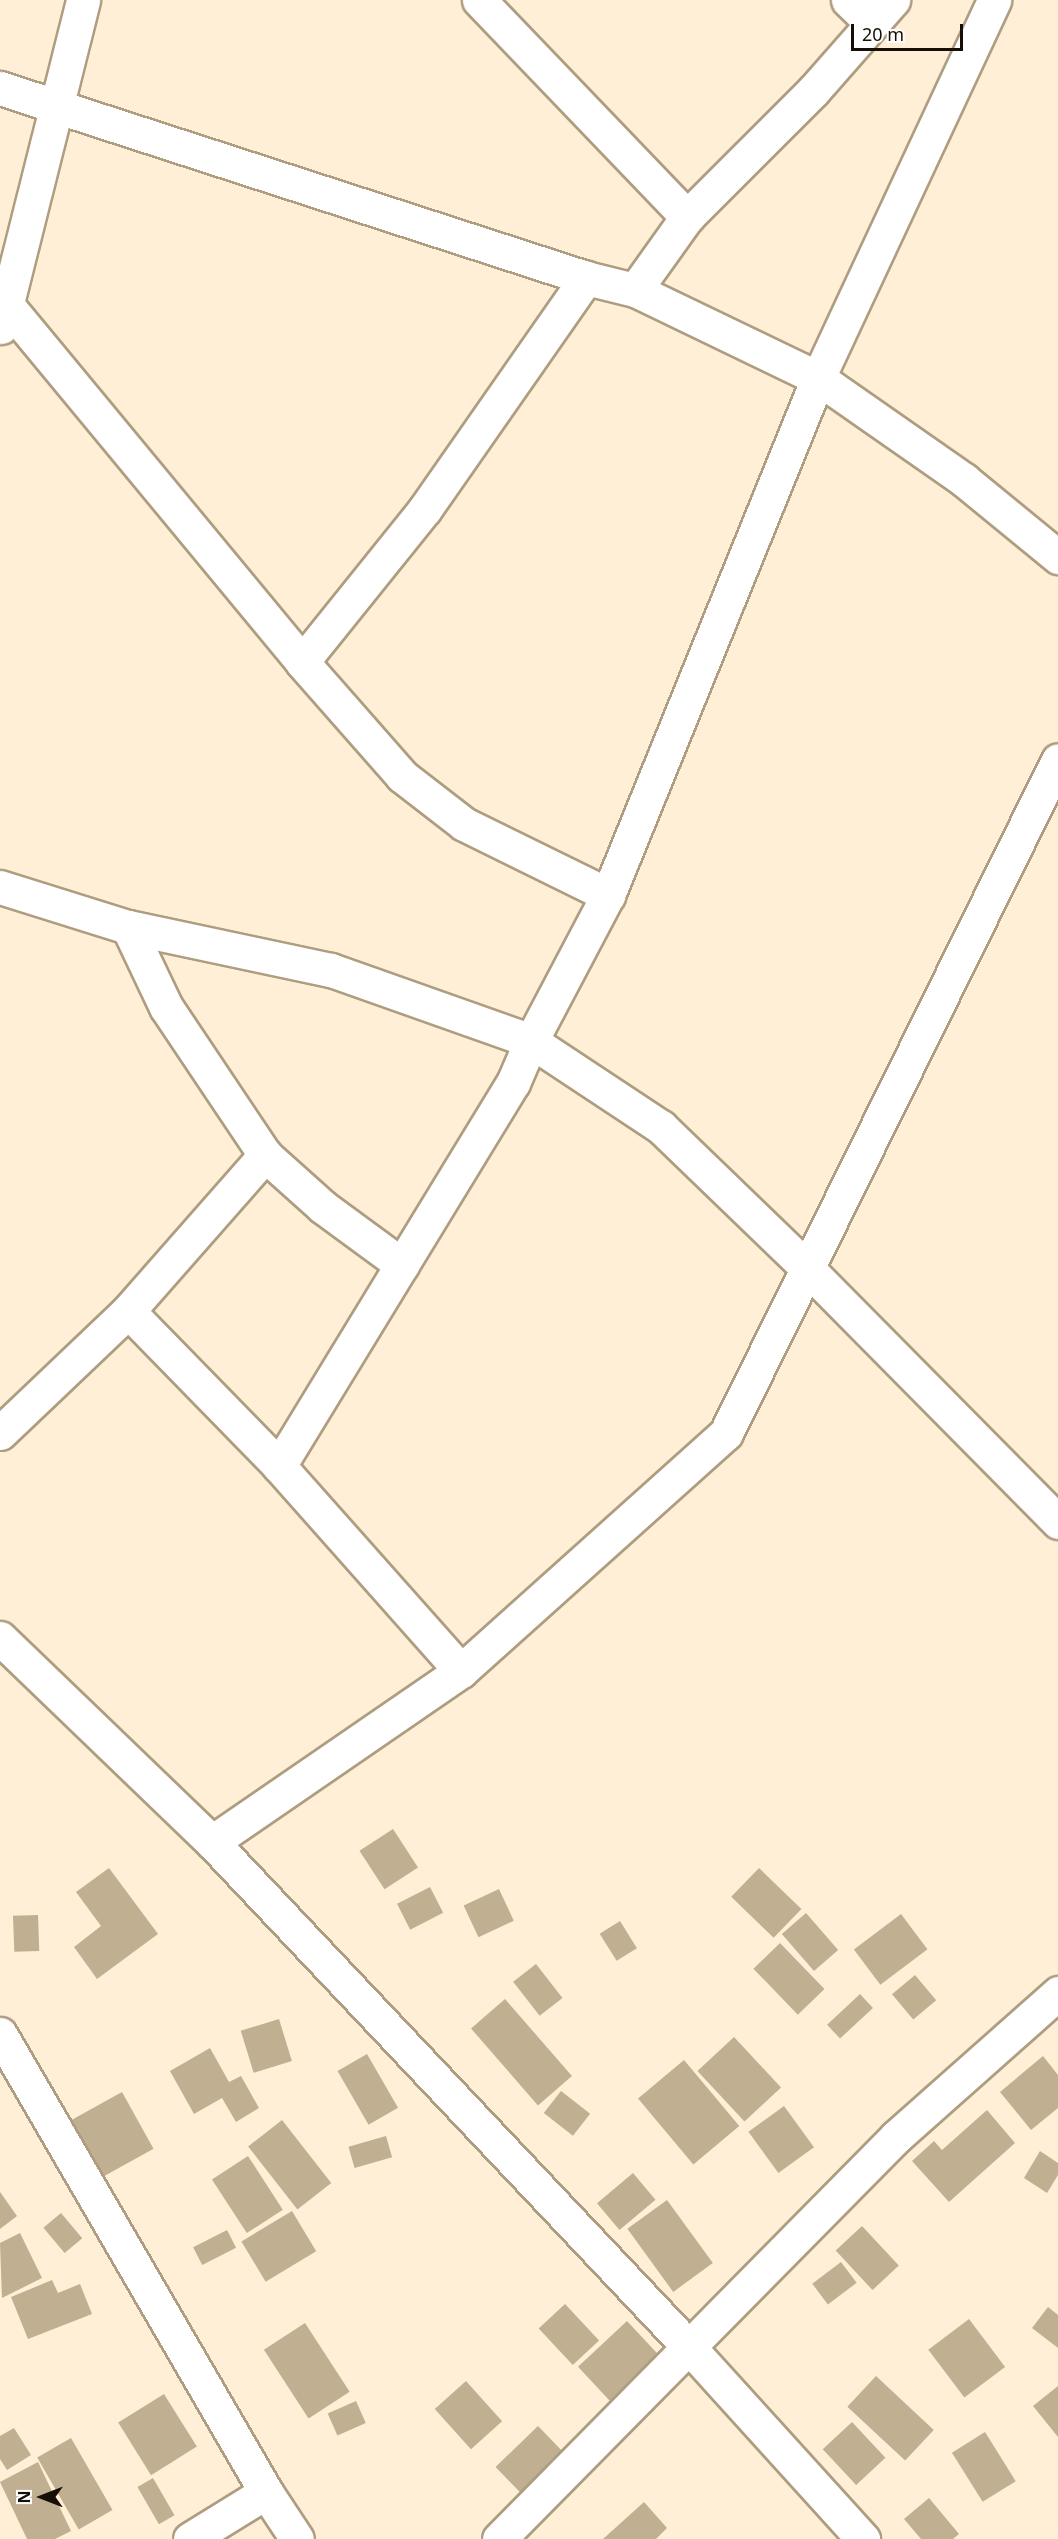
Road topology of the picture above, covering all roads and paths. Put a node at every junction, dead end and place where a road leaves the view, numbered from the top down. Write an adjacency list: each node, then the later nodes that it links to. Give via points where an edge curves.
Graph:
1 (83, 0): 6 (street)
2 (480, 0): 7 (street)
3 (994, 0): 11 (street)
4 (870, 7): 7 (street, via 814,90)
5 (0, 88): 6 (street)
6 (56, 106): 8 (street); 10 (street)
7 (687, 217): 9 (street)
8 (586, 278): 9 (street); 13 (street, via 425,509)
9 (635, 290): 11 (street)
10 (3, 318): 13 (street)
11 (818, 378): 12 (street, via 964,480); 16 (street)
12 (1058, 557)
13 (302, 662): 16 (street, via 402,776 464,824)
14 (1058, 760): 21 (street)
15 (0, 887): 17 (street)
16 (608, 895): 18 (street)
17 (128, 927): 18 (street, via 331,970); 19 (street, via 166,1007)
18 (531, 1041): 20 (street, via 513,1083); 21 (street, via 661,1127)
19 (265, 1155): 20 (street, via 323,1207); 22 (street)
20 (402, 1265): 24 (street)
21 (808, 1269): 25 (street); 27 (street, via 726,1433)
22 (128, 1311): 23 (street); 24 (street)
23 (0, 1433)
24 (279, 1466): 27 (street)
25 (1058, 1522)
26 (0, 1638): 28 (street)
27 (461, 1671): 28 (street)
28 (212, 1842): 31 (street)
29 (1058, 1993): 31 (street, via 896,2137)
30 (0, 2034): 32 (street)
31 (688, 2346): 35 (street); 36 (street)
32 (266, 2492): 33 (street); 34 (street)
33 (190, 2539)
34 (297, 2539)
35 (499, 2539)
36 (863, 2539)

